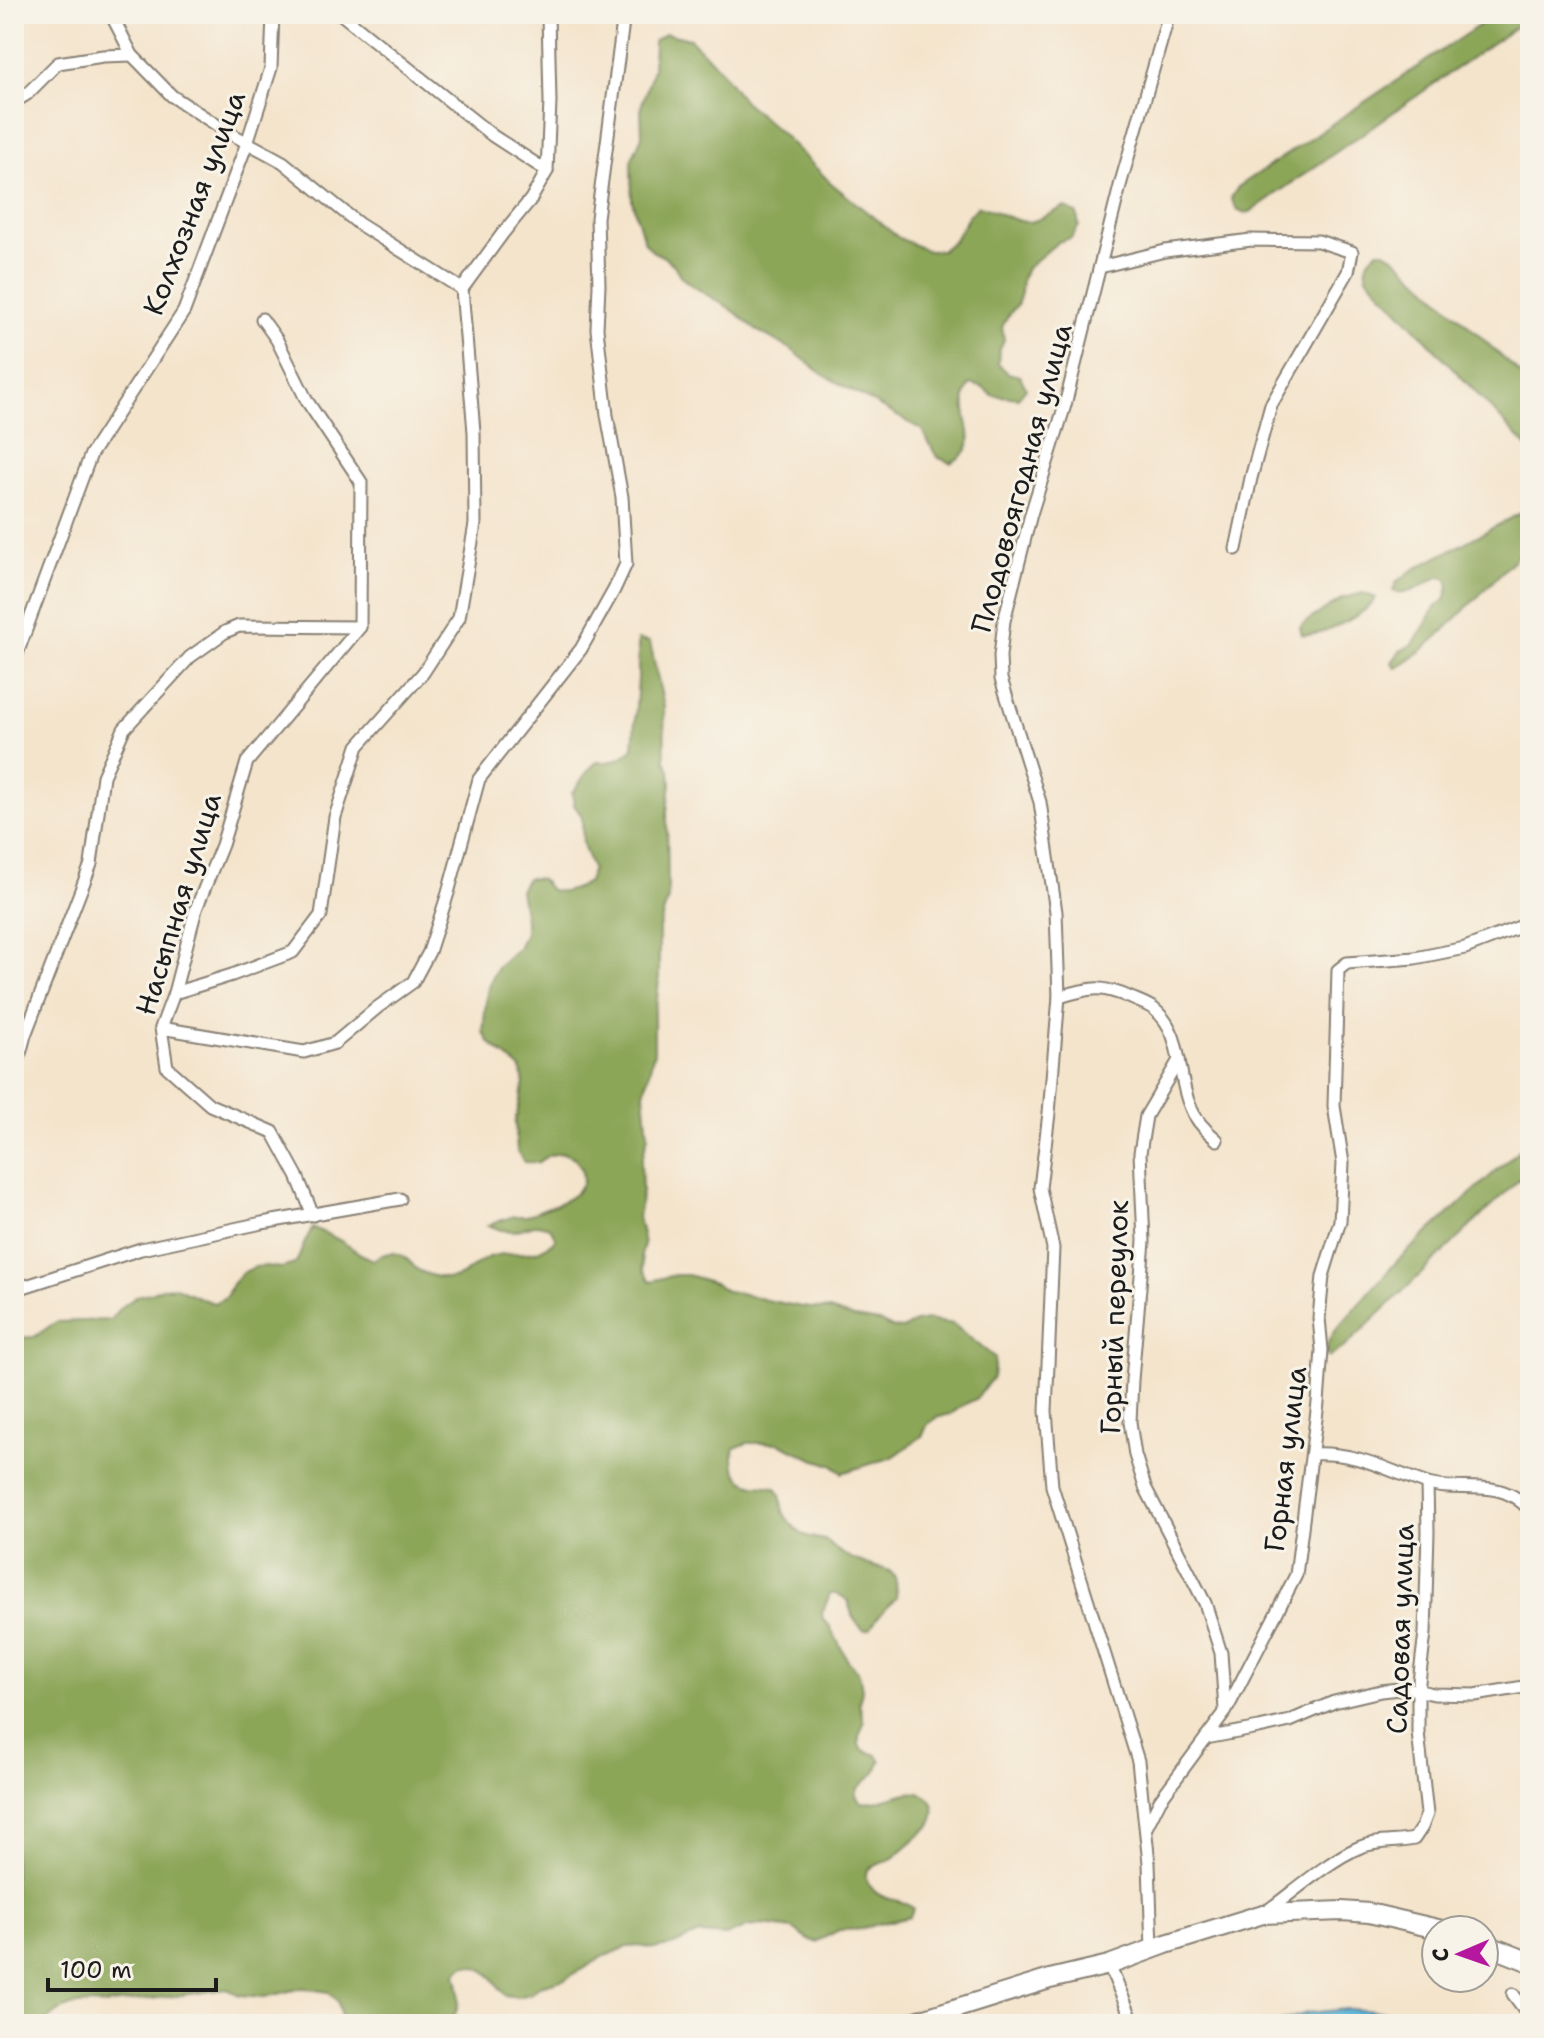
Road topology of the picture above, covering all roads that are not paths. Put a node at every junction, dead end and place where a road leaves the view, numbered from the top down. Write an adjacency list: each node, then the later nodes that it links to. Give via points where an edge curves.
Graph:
1 (111, 14): 7 (street)
2 (273, 14): 9 (street, Колхозная улица, via 271,68)
3 (341, 14): 10 (street, via 493,136)
4 (548, 14): 10 (street)
5 (624, 14): 20 (street, via 597,218 597,329 622,497 626,564 581,649 479,779 434,937 413,982 335,1043 304,1052)
6 (1169, 14): 11 (street, Плодовоягодная улица)
7 (132, 55): 8 (street, via 58,63); 9 (street, via 172,96)
8 (14, 102)
9 (247, 143): 12 (street, via 283,162 359,224); 16 (street, Колхозная улица, via 184,311 91,454)
10 (547, 171): 12 (street)
11 (1100, 267): 14 (street, via 1165,251 1251,240 1318,241 1352,252 1348,272 1271,405); 19 (street, Плодовоягодная улица, via 1006,611 1000,656 1001,679 1040,802 1056,912)
12 (462, 289): 18 (street, via 474,432 475,524 459,618 423,673 358,746 335,817 321,915 293,952)
13 (262, 319): 15 (street, via 307,401 361,482)
14 (1236, 549)
15 (360, 627): 18 (street, Насыпная улица, via 247,762 196,909); 22 (street, via 239,626 225,632 190,657 124,729 103,776 91,864)
16 (14, 662)
17 (1530, 923): 27 (street, Горная улица, via 1465,948 1347,963 1338,970 1334,1106 1343,1163 1341,1208 1323,1276)
18 (174, 993): 20 (street, Насыпная улица)
19 (1059, 997): 21 (street, via 1099,987 1152,1007 1167,1023); 34 (street, Плодовоягодная улица, via 1040,1188 1053,1248 1046,1411 1052,1486 1138,1761)
20 (161, 1028): 25 (street, Насыпная улица, via 167,1067 210,1105 273,1132)
21 (1179, 1060): 23 (street, via 1190,1107); 32 (street, Горный переулок, via 1146,1116 1140,1153 1144,1241 1130,1422 1145,1487 1205,1603 1221,1653)
22 (14, 1077)
23 (1217, 1140)
24 (400, 1199): 25 (street)
25 (313, 1215): 26 (street, via 141,1249)
26 (14, 1290)
27 (1312, 1454): 28 (street, via 1351,1456); 32 (street, Горная улица, via 1296,1575)
28 (1427, 1484): 29 (street, via 1486,1488 1515,1497); 31 (street, Садовая улица, via 1425,1633)
29 (1530, 1510)
30 (1530, 1686): 31 (street, via 1475,1695)
31 (1418, 1690): 33 (street, via 1358,1695 1290,1721); 35 (street, Садовая улица, via 1427,1814 1414,1839 1358,1848)
32 (1226, 1711): 33 (street, Горная улица)
33 (1206, 1738): 34 (street, Горная улица)
34 (1146, 1826): 37 (street, Плодовоягодная улица)
35 (1263, 1914): 36 (main road, via 1342,1911); 37 (main road)
36 (1420, 1925)
37 (1152, 1949): 40 (main road)
38 (1500, 1950): 39 (main road)
39 (1530, 1962)
40 (1109, 1965): 43 (main road); 44 (street)
41 (1513, 1994): 42 (street)
42 (1530, 2017)
43 (906, 2024)
44 (1134, 2024)

